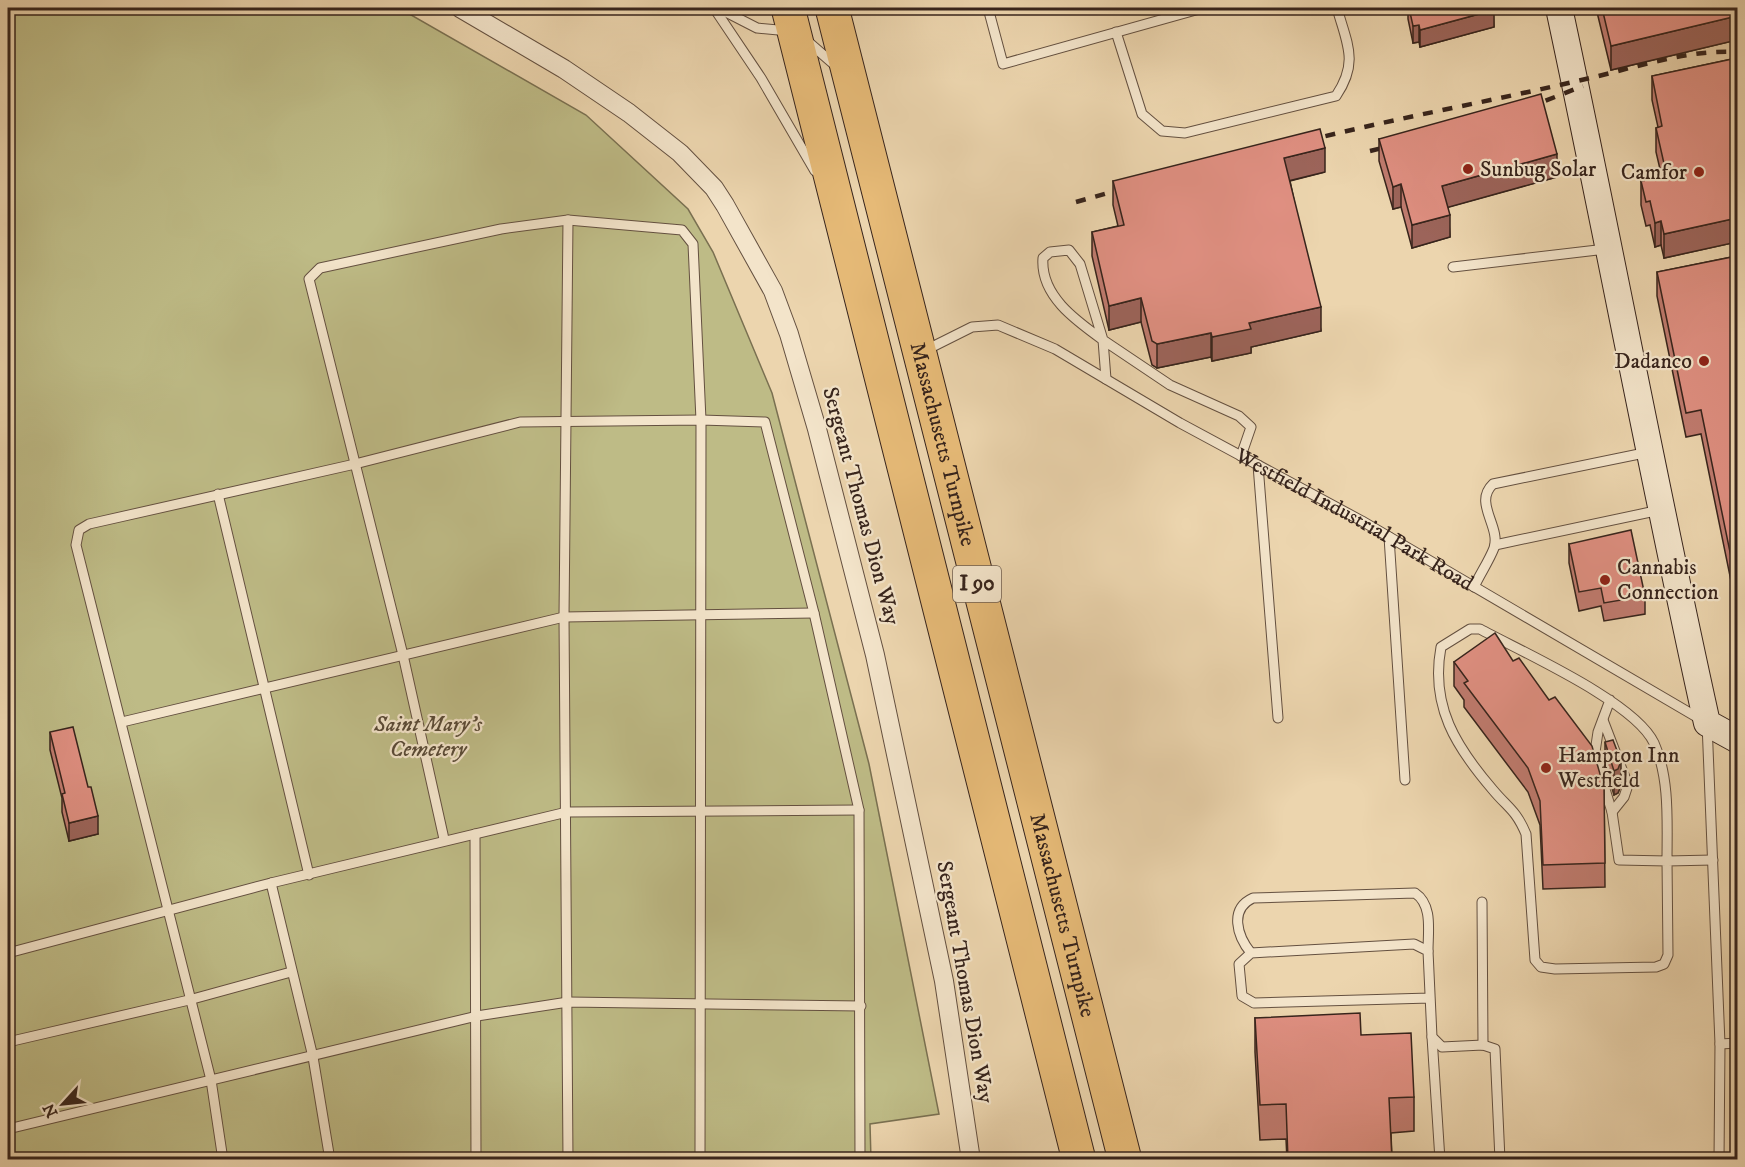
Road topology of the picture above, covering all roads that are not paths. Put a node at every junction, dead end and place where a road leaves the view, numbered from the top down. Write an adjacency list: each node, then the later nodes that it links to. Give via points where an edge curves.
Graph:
1 (460, 8): 78 (street, Sergeant Thomas Dion Way, via 580,80 680,153 726,205 772,291 817,429 875,655 944,981)
2 (715, 8): 8 (lane, via 757,28); 12 (lane, via 786,117)
3 (832, 8): 10 (highway, Massachusetts Turnpike / I 90)
4 (988, 8): 9 (lane, via 1004,64)
5 (1203, 8): 9 (lane)
6 (1337, 8): 9 (lane, via 1351,57 1347,80 1336,96 1185,133 1162,131 1142,114)
7 (1559, 8): 13 (street)
8 (791, 19): 10 (lane); 12 (highway, Massachusetts Turnpike / I 90)
9 (1116, 32)
10 (849, 78): 16 (highway, Massachusetts Turnpike / I 90)
11 (568, 220): 18 (lane); 19 (lane, via 682,230 693,244); 22 (lane, via 501,229 320,268 309,279)
12 (844, 229): 51 (highway, Massachusetts Turnpike / I 90)
13 (1609, 249): 14 (lane); 20 (street)
14 (1453, 267)
15 (1103, 340): 15 (lane, via 1061,306 1041,274 1043,258 1050,252 1069,250 1080,264); 17 (lane); 21 (lane, via 1170,385 1239,416 1251,427)
16 (919, 354): 17 (lane, Westfield Industrial Park Road, via 972,327 998,326 1055,349); 81 (highway, Massachusetts Turnpike / I 90)
17 (1106, 379): 21 (lane, Westfield Industrial Park Road)
18 (566, 420): 19 (lane); 22 (lane, via 520,422); 31 (lane)
19 (701, 420): 29 (lane, via 765,422); 30 (lane)
20 (1649, 452): 25 (street); 27 (lane, via 1493,484 1486,490 1485,501)
21 (1241, 456): 23 (lane, Westfield Industrial Park Road)
22 (355, 464): 24 (lane); 32 (lane)
23 (1258, 465): 26 (lane, Westfield Industrial Park Road); 35 (lane)
24 (218, 494): 33 (lane); 37 (lane, via 89,524 79,530 76,545)
25 (1660, 510): 27 (lane); 38 (street)
26 (1389, 537): 28 (lane, Westfield Industrial Park Road); 40 (lane)
27 (1495, 545): 28 (lane)
28 (1474, 587): 38 (lane, Westfield Industrial Park Road)
29 (814, 613): 30 (lane); 41 (lane)
30 (701, 615): 31 (lane); 43 (lane)
31 (564, 617): 32 (lane); 42 (lane)
32 (403, 655): 33 (lane); 46 (lane)
33 (264, 690): 37 (lane); 49 (lane)
34 (1610, 700): 36 (lane); 47 (lane, via 1644,726 1654,744 1662,770); 47 (lane, via 1480,629 1470,629 1441,647 1438,661 1443,712 1453,738 1494,792 1520,818 1526,834 1535,960 1541,967 1664,964 1668,955)
35 (1278, 718)
36 (1603, 720): 44 (lane, via 1596,741 1597,763); 44 (lane, via 1628,785)
37 (122, 722): 53 (lane)
38 (1707, 723): 39 (street, Westfield Industrial Park Road); 48 (lane)
39 (1737, 740)
40 (1405, 780)
41 (859, 810): 43 (lane); 62 (lane)
42 (567, 812): 43 (lane); 45 (lane); 60 (lane)
43 (701, 812): 61 (lane)
44 (1612, 812): 47 (lane, via 1618,860)
45 (475, 834): 46 (lane); 63 (lane)
46 (444, 839): 49 (lane)
47 (1667, 861): 48 (lane)
48 (1713, 861): 67 (lane)
49 (309, 874): 50 (lane)
50 (271, 883): 53 (lane); 57 (lane)
51 (1010, 887): 79 (highway, via 1040,1064); 80 (highway, Massachusetts Turnpike / I 90)
52 (1482, 902): 68 (lane)
53 (170, 910): 55 (lane); 59 (lane)
54 (1428, 951): 56 (lane, via 1414,944); 56 (lane, via 1427,907 1424,898 1415,893 1253,898 1242,903 1238,911 1241,942); 58 (lane)
55 (8, 953)
56 (1251, 953): 58 (lane, via 1239,964 1242,996 1254,1003)
57 (291, 972): 59 (lane); 69 (lane)
58 (1430, 998): 64 (lane)
59 (189, 1000): 65 (lane); 70 (lane)
60 (568, 1002): 61 (lane); 63 (lane); 75 (lane)
61 (702, 1006): 62 (lane); 76 (lane)
62 (861, 1006): 77 (lane)
63 (477, 1016): 69 (lane); 74 (lane)
64 (1432, 1037): 68 (lane, via 1442,1047); 82 (lane)
65 (8, 1042)
66 (1737, 1043): 67 (lane)
67 (1720, 1044): 84 (lane)
68 (1483, 1045): 83 (lane, via 1495,1049)
69 (314, 1058): 70 (lane); 73 (lane)
70 (211, 1080): 71 (lane); 72 (lane)
71 (8, 1129)
72 (223, 1160)
73 (330, 1160)
74 (476, 1160)
75 (568, 1160)
76 (700, 1160)
77 (860, 1160)
78 (970, 1160)
79 (1062, 1160)
80 (1079, 1160)
81 (1125, 1160)
82 (1440, 1160)
83 (1500, 1160)
84 (1719, 1160)

